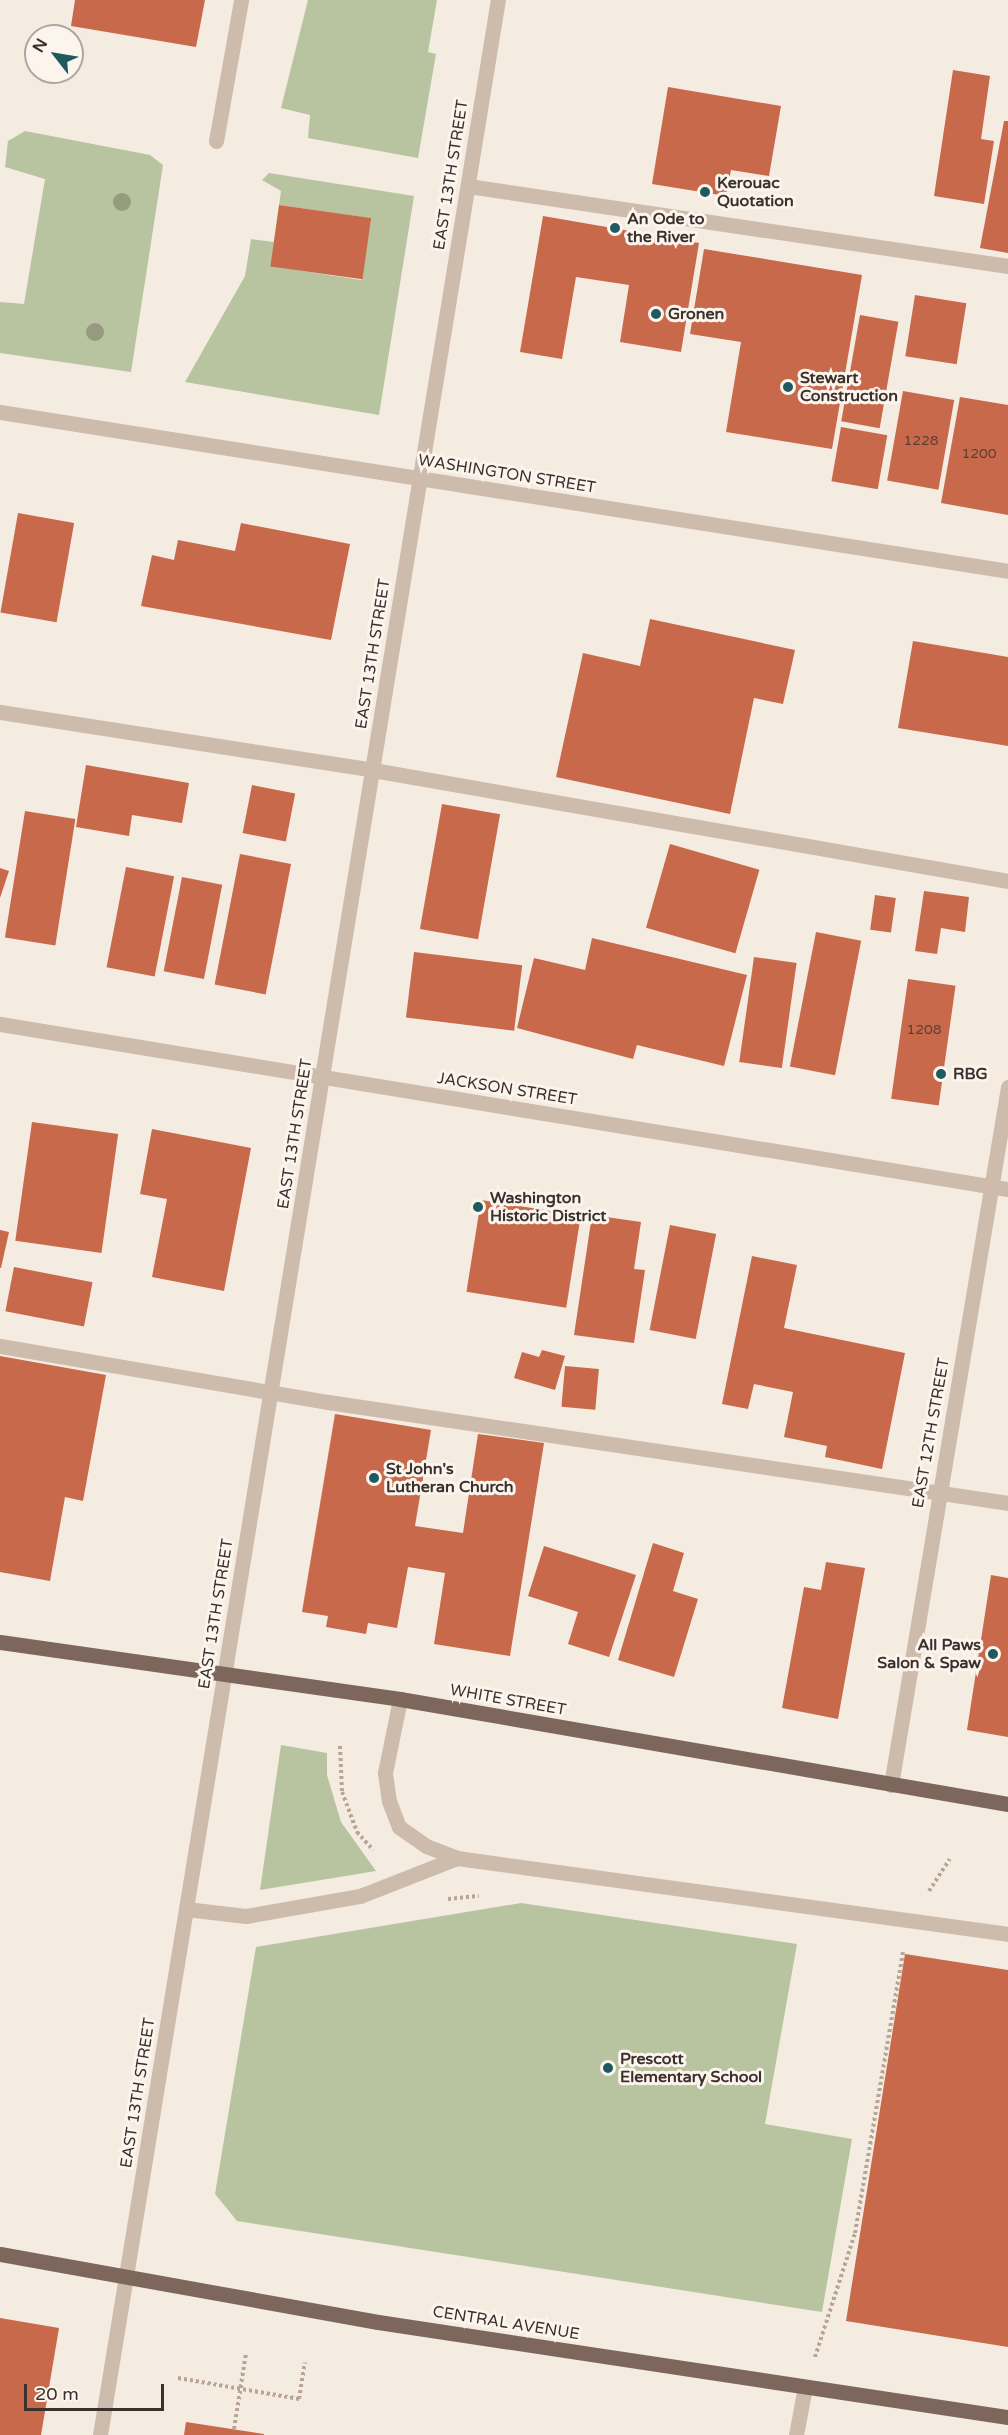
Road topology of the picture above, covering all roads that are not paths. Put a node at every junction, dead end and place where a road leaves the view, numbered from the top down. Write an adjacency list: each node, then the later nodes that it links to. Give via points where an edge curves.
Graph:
1 (241, 0): 3 (street)
2 (498, 0): 4 (street, EAST 13TH STREET)
3 (216, 141)
4 (468, 186): 5 (street); 7 (street, EAST 13TH STREET)
5 (1008, 267)
6 (0, 412): 7 (street, WASHINGTON STREET)
7 (420, 479): 8 (street, WASHINGTON STREET); 10 (street, EAST 13TH STREET)
8 (1008, 571)
9 (0, 712): 10 (street)
10 (373, 770): 11 (street); 13 (street, EAST 13TH STREET)
11 (1008, 881)
12 (0, 1024): 13 (street, JACKSON STREET)
13 (322, 1078): 15 (street, JACKSON STREET); 18 (street, EAST 13TH STREET)
14 (1008, 1087): 15 (street, EAST 12TH STREET)
15 (991, 1186): 16 (street, JACKSON STREET); 19 (street, EAST 12TH STREET)
16 (1008, 1189)
17 (0, 1346): 18 (street)
18 (271, 1392): 19 (street); 22 (street, EAST 13TH STREET)
19 (939, 1492): 20 (street); 24 (street, EAST 12TH STREET)
20 (1008, 1503)
21 (0, 1642): 22 (main road, WHITE STREET)
22 (225, 1673): 23 (main road, WHITE STREET); 27 (street, EAST 13TH STREET)
23 (400, 1699): 24 (main road, WHITE STREET); 26 (street, via 385,1773 389,1801 399,1827)
24 (891, 1785): 25 (main road, WHITE STREET)
25 (1008, 1804)
26 (457, 1858): 27 (street, via 360,1896 246,1916); 28 (street)
27 (186, 1909): 30 (street, EAST 13TH STREET)
28 (1008, 1934)
29 (0, 2254): 30 (main road, CENTRAL AVENUE)
30 (127, 2274): 31 (main road, CENTRAL AVENUE, via 378,2322); 33 (street, EAST 13TH STREET)
31 (805, 2387): 32 (main road, CENTRAL AVENUE); 34 (street)
32 (1008, 2417)
33 (100, 2435)
34 (796, 2435)

